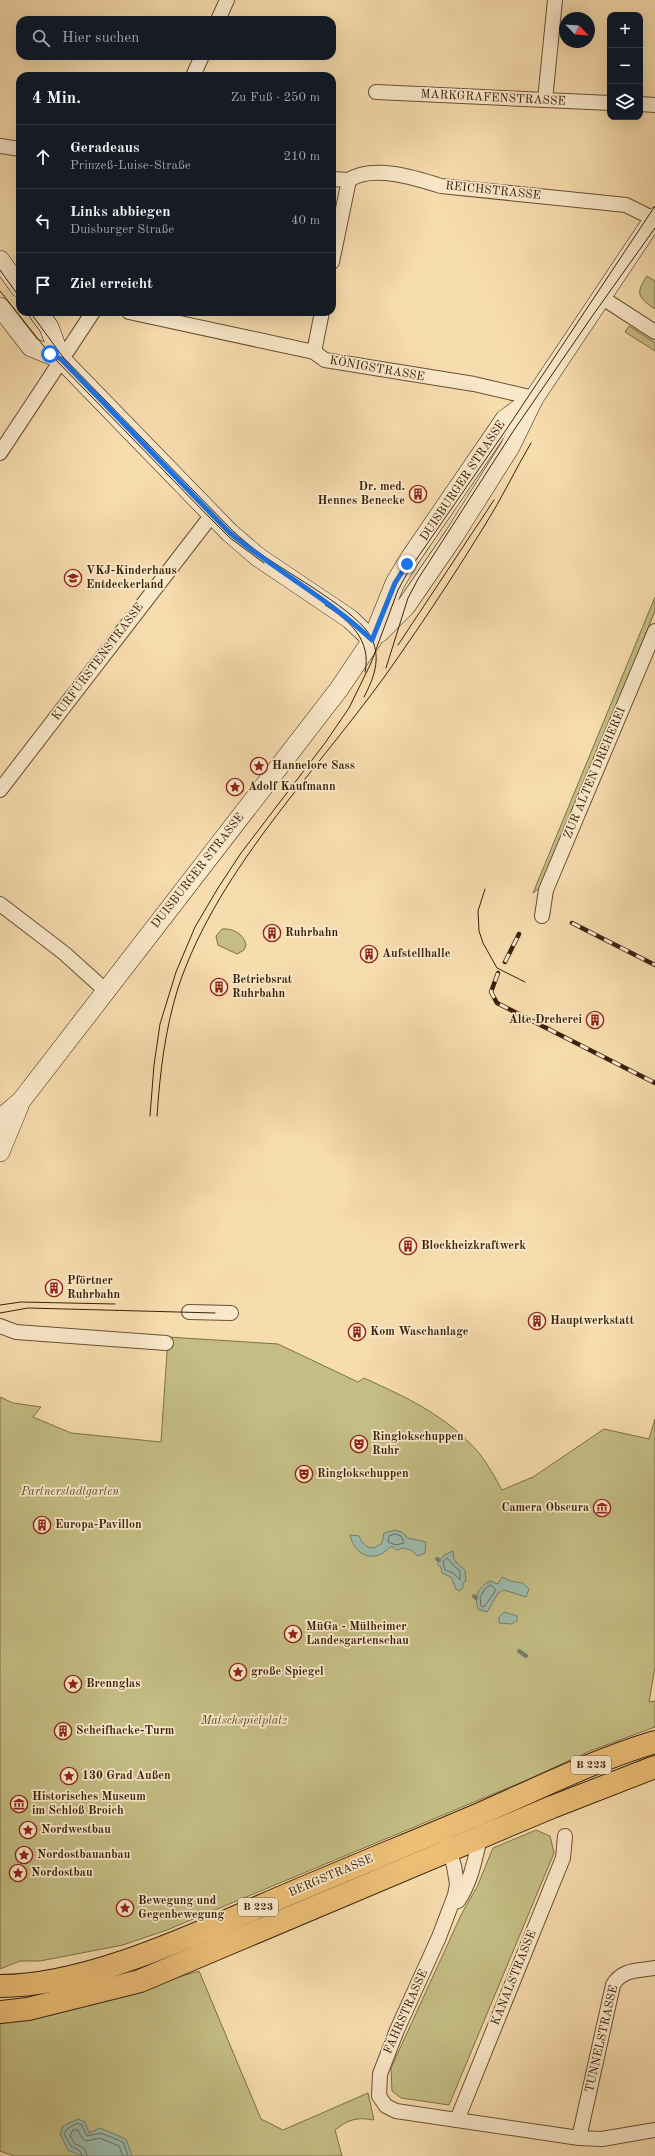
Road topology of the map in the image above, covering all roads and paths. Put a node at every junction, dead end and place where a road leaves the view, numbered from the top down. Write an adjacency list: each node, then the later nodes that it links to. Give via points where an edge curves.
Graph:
1 (227, 0): 3 (street)
2 (555, 0): 7 (street)
3 (220, 16)
4 (200, 60): 5 (street)
5 (195, 72)
6 (376, 92): 7 (street, MARKGRAFENSTRASSE)
7 (545, 100): 8 (street, MARKGRAFENSTRASSE)
8 (607, 103)
9 (643, 104): 10 (street)
10 (655, 105)
11 (0, 146): 12 (street)
12 (16, 148)
13 (336, 179): 14 (street, REICHSTRASSE)
14 (349, 180): 15 (street, REICHSTRASSE, via 367,172 412,176 441,186 626,205); 16 (street)
15 (654, 218): 19 (main road, DUISBURGER STRASSE)
16 (336, 243)
17 (0, 260): 18 (main road)
18 (16, 282)
19 (601, 297): 25 (street); 28 (main road, DUISBURGER STRASSE)
20 (0, 307): 27 (main road, via 32,347)
21 (41, 316): 27 (main road, via 49,327)
22 (90, 316): 27 (street)
23 (152, 316): 26 (street, KÖNIGSTRASSE)
24 (321, 316): 26 (street)
25 (655, 332)
26 (314, 352): 28 (street, KÖNIGSTRASSE, via 325,360 474,384)
27 (61, 359): 29 (street); 30 (main road)
28 (534, 398): 32 (main road, DUISBURGER STRASSE, via 505,419 410,558 395,583)
29 (0, 453)
30 (211, 516): 32 (main road, via 258,557 350,619); 33 (street, KURFÜRSTENSTRASSE)
31 (655, 631): 35 (street, ZUR ALTEN DREHEREI, via 546,890)
32 (372, 640): 36 (main road, DUISBURGER STRASSE, via 339,690)
33 (0, 790)
34 (0, 904): 36 (street, via 64,953)
35 (542, 916)
36 (106, 990): 37 (main road, DUISBURGER STRASSE)
37 (21, 1101): 38 (main road, DUISBURGER STRASSE); 39 (main road, DUISBURGER STRASSE)
38 (0, 1119)
39 (0, 1152)
40 (189, 1312): 41 (street)
41 (231, 1313)
42 (0, 1326): 43 (street, via 16,1332)
43 (166, 1343)
44 (655, 1742): 46 (main road, BERGSTRASSE / B 223, via 586,1767)
45 (655, 1768): 48 (main road, BERGSTRASSE / B 223, via 558,1804)
46 (442, 1829): 49 (street, FÄHRSTRASSE); 52 (main road, BERGSTRASSE / B 223, via 140,1955 72,1976 37,1983)
47 (565, 1836): 54 (street, KANALSTRASSE, via 563,1858)
48 (480, 1838): 49 (main road, BERGSTRASSE / B 223); 50 (street, FÄHRSTRASSE, via 464,1893)
49 (449, 1850): 50 (street, FÄHRSTRASSE, via 457,1884); 53 (main road, BERGSTRASSE / B 223, via 140,1981 35,2008)
50 (450, 1908): 54 (street, FÄHRSTRASSE, via 380,2074 379,2096 386,2106 396,2111)
51 (655, 1968): 56 (street, TUNNELSTRASSE, via 626,1973 618,1977 613,1985)
52 (0, 1986)
53 (0, 2012)
54 (457, 2120): 56 (street)
55 (655, 2130): 56 (street, via 602,2138)
56 (579, 2138)

